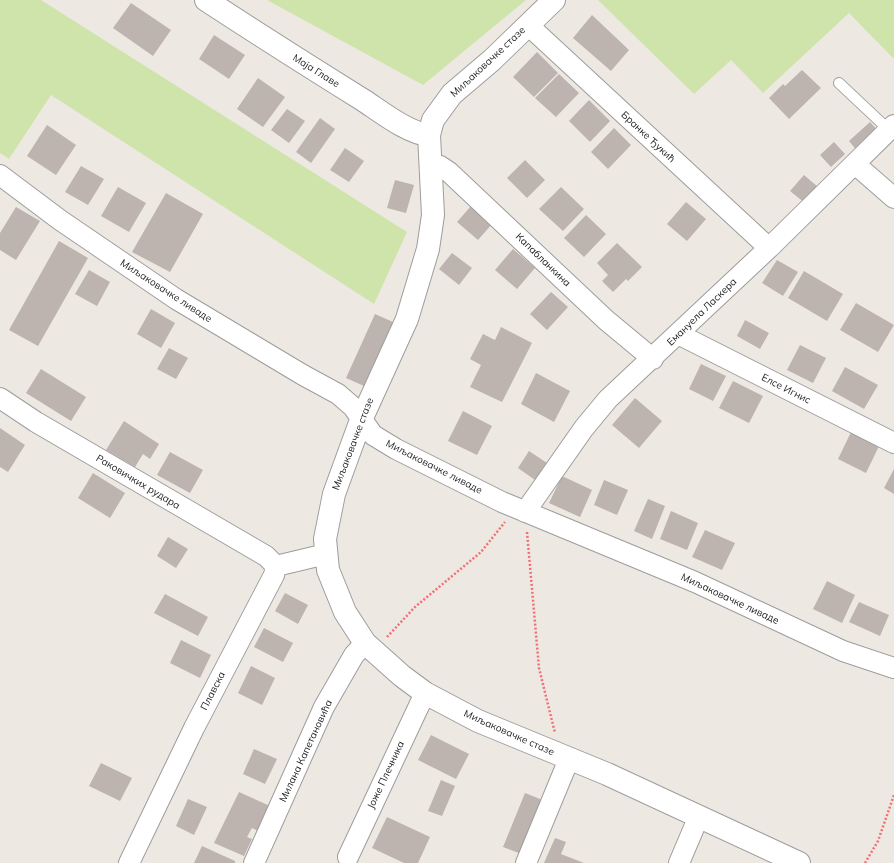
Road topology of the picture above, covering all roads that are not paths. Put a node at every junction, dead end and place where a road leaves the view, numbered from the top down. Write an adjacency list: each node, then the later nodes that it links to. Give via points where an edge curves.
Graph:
1 (206, 0): 6 (street, Маја Главе, via 417,133)
2 (554, 0): 3 (street, Миљаковачке стазе)
3 (528, 25): 6 (street, Миљаковачке стазе, via 452,94 433,120); 11 (street, Бранке Ђукић)
4 (838, 83): 5 (lane)
5 (892, 127): 8 (street, Емануела Ласкера)
6 (429, 135): 7 (street, Миљаковачке стазе)
7 (431, 164): 13 (street, Капабланкина, via 449,172 606,320); 15 (street, Миљаковачке стазе, via 433,215 428,249 407,319)
8 (855, 164): 10 (street); 11 (street, Емануела Ласкера)
9 (0, 175): 15 (street, Миљаковачке ливаде, via 60,220 176,299 338,394 346,400)
10 (894, 198)
11 (769, 248): 12 (street, Емануела Ласкера)
12 (678, 334): 13 (street, Емануела Ласкера); 16 (street, Елсе Игнис)
13 (653, 359): 17 (street, Емануела Ласкера, via 598,411)
14 (0, 398): 19 (street, Раковичких рудара, via 36,422 266,556)
15 (361, 420): 17 (street, Миљаковачке ливаде, via 374,435 396,449); 18 (street, Миљаковачке стазе, via 334,494 328,522)
16 (894, 443)
17 (521, 510): 21 (street, Миљаковачке ливаде, via 688,579 843,651)
18 (326, 554): 19 (street); 20 (street, Миљаковачке стазе, via 328,570 345,612)
19 (276, 566): 27 (street, Плавска, via 274,575 194,728)
20 (369, 647): 22 (street, Миљаковачке стазе); 28 (street, Милана Капетановића, via 354,655 324,708)
21 (894, 668)
22 (425, 693): 23 (street, Миљаковачке стазе, via 478,721); 25 (street, Јоже Плечника)
23 (561, 756): 24 (street, Миљаковачке стазе); 29 (street)
24 (698, 816): 26 (street, Миљаковачке стазе); 30 (street)
25 (348, 857)
26 (794, 862)
27 (129, 863)
28 (254, 863)
29 (526, 863)
30 (679, 863)

